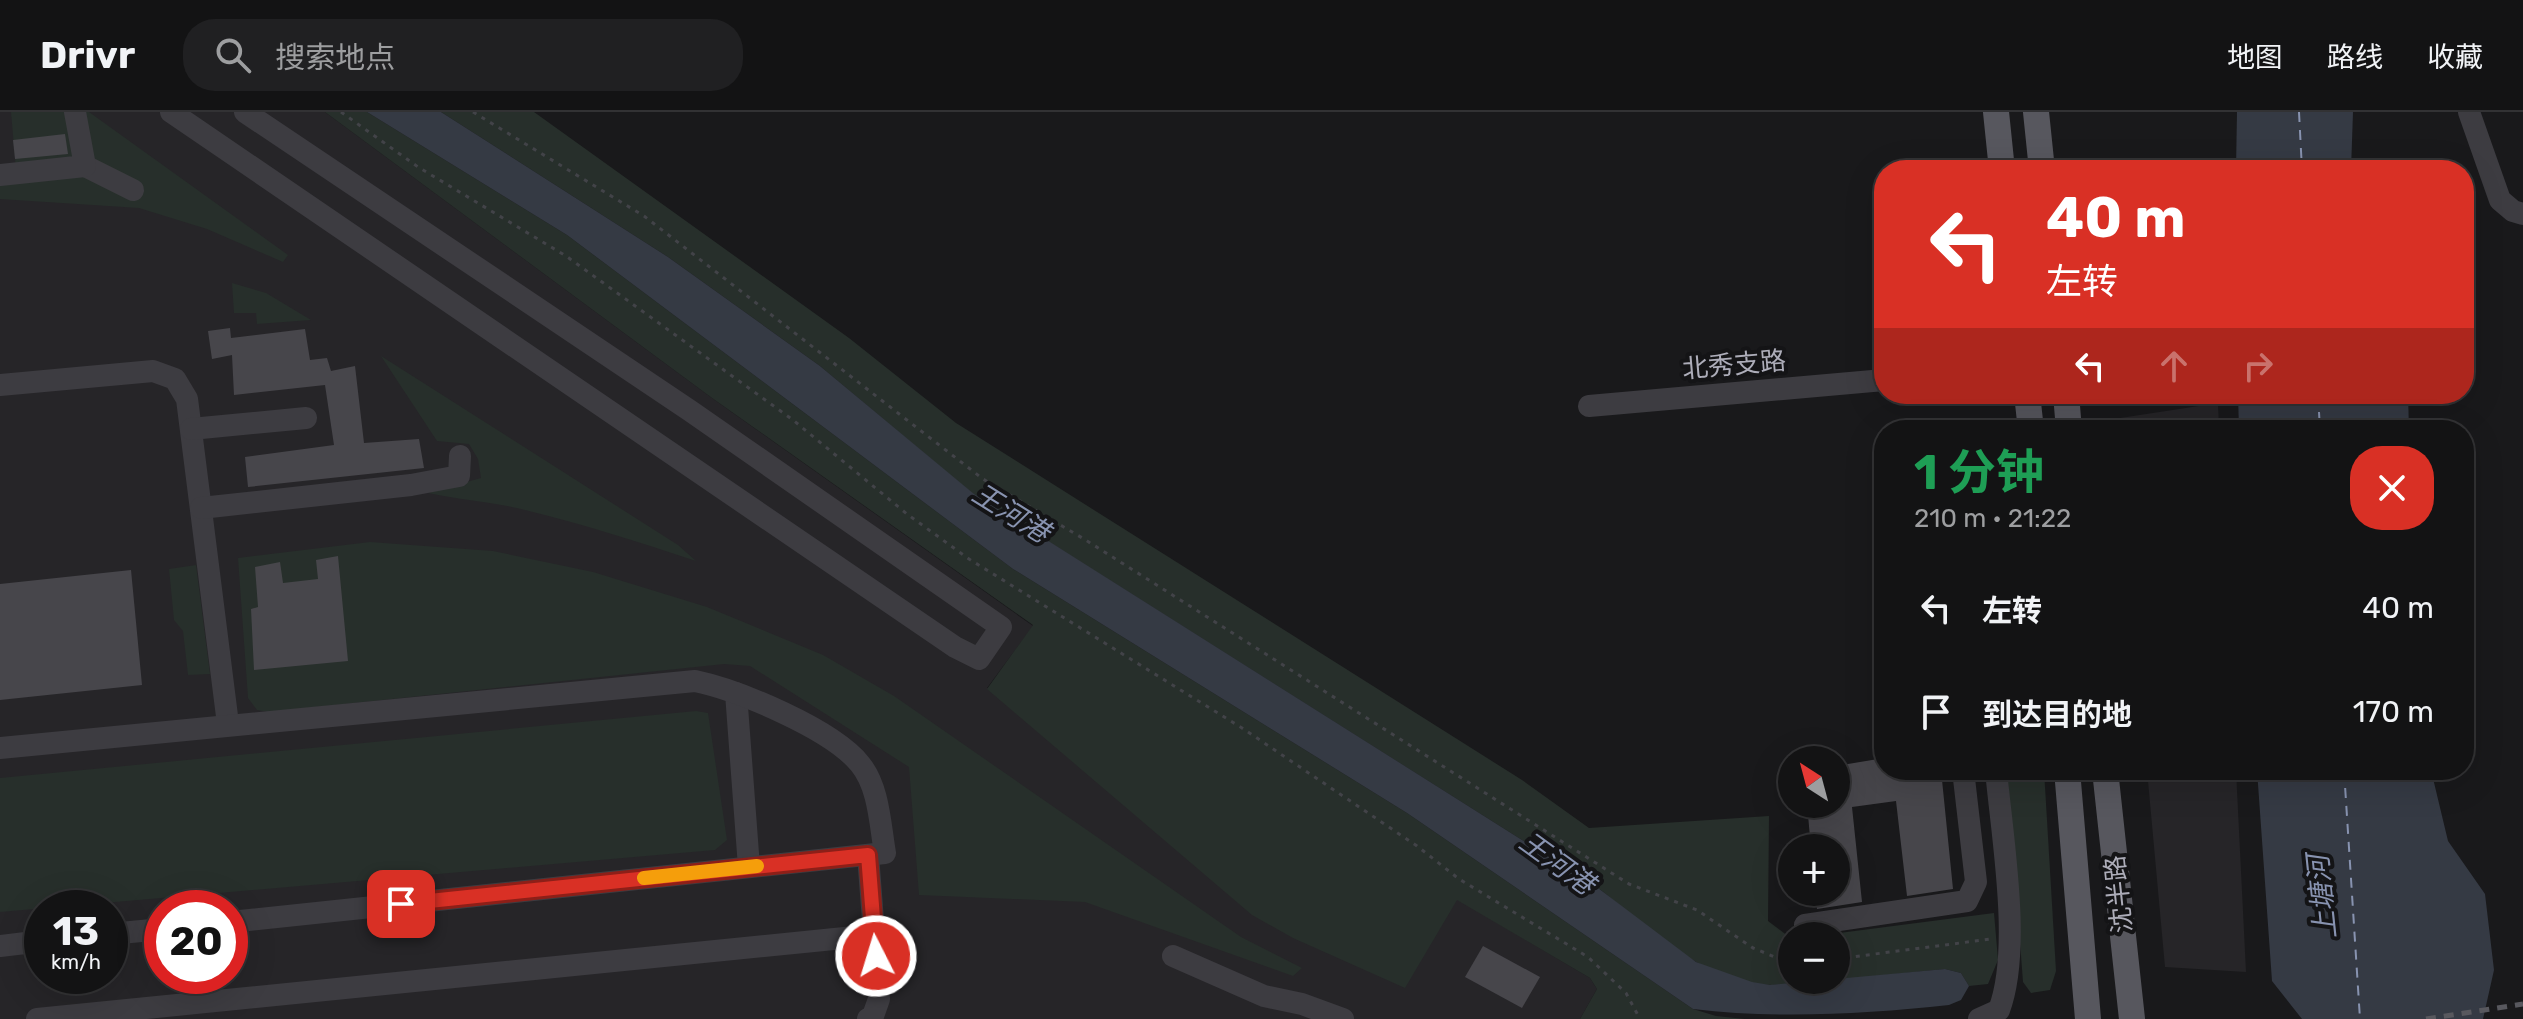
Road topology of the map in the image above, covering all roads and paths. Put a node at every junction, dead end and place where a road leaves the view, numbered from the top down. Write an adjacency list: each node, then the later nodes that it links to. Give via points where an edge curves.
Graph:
1 (75, 112): 11 (street)
2 (171, 112): 3 (street, via 979,659 1001,627)
3 (245, 112)
4 (341, 112): 43 (path, via 418,167 566,256 793,420 969,559 1242,728 1459,879 1588,957 1626,993)
5 (473, 112): 39 (path, via 644,216 983,479 1629,884 1697,910)
6 (1996, 112): 9 (main road)
7 (2036, 112): 10 (main road)
8 (2469, 112): 14 (street, via 2500,200)
9 (2001, 160)
10 (2041, 160)
11 (85, 166): 12 (street); 13 (street)
12 (0, 175)
13 (133, 190)
14 (2523, 214)
15 (1874, 381): 17 (street, 北秀支路)
16 (0, 385): 19 (street, via 153,371 175,379 187,399)
17 (1589, 406)
18 (306, 418): 19 (street)
19 (191, 429): 21 (street)
20 (460, 456): 21 (street, via 459,476)
21 (201, 508): 23 (street)
22 (736, 693): 23 (street, via 695,681); 29 (street, via 830,738 861,764 875,794 885,853); 30 (street)
23 (228, 724): 24 (street)
24 (0, 748)
25 (1964, 780): 32 (street, via 1976,882 1967,901)
26 (1997, 780): 34 (street)
27 (2068, 780): 45 (main road, 沈半路)
28 (2106, 780): 46 (main road, 沈半路)
29 (868, 855): 30 (street); 33 (street)
30 (749, 867): 31 (street)
31 (248, 920)
32 (1825, 922)
33 (874, 935): 40 (street); 41 (street, via 879,999)
34 (2010, 937): 38 (path); 44 (street, via 2007,988 1999,1010)
35 (24, 943): 36 (street)
36 (0, 946)
37 (1173, 956): 42 (street, via 1264,996)
38 (1850, 957)
39 (1778, 958)
40 (37, 1019)
41 (868, 1019)
42 (1343, 1019)
43 (1640, 1019)
44 (1979, 1019)
45 (2088, 1019)
46 (2132, 1019)

